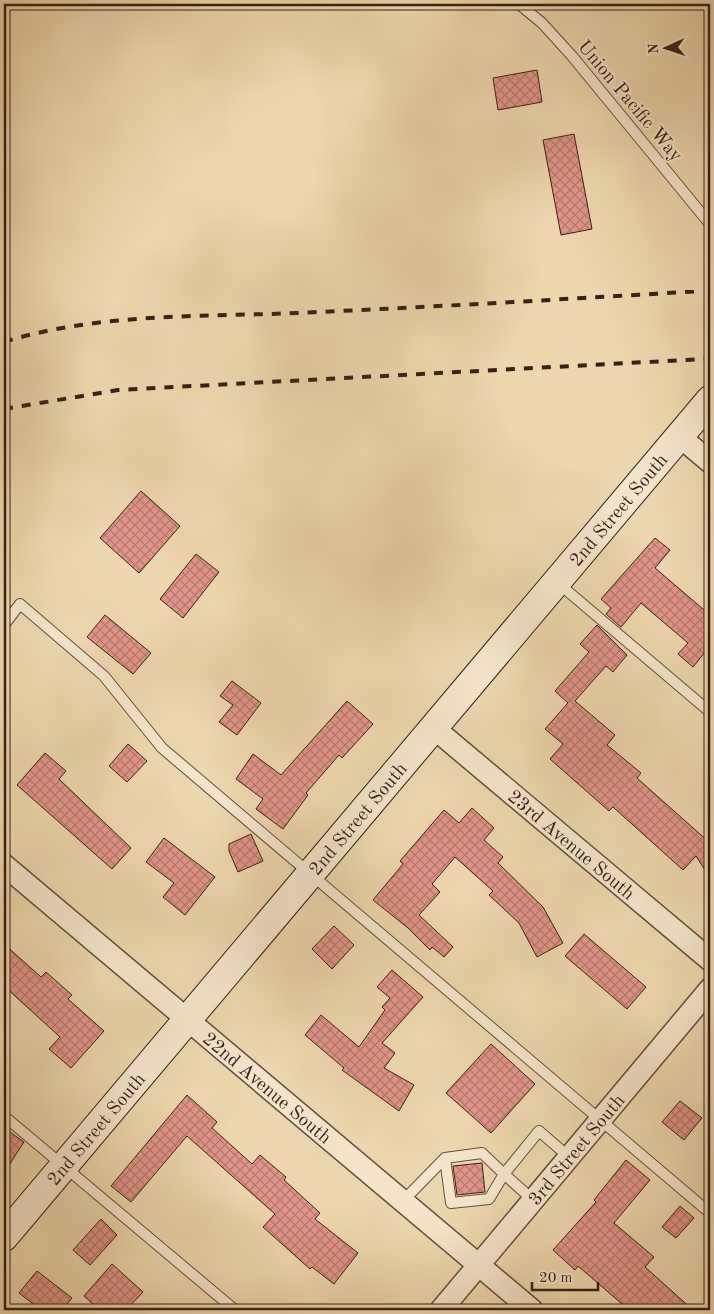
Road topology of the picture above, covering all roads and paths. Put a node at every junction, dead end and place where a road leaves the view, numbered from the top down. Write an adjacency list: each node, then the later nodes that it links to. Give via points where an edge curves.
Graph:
1 (519, 4): 2 (lane, Union Pacific Way, via 542,23 572,56)
2 (710, 224)
3 (710, 400): 4 (street, 2nd Street South)
4 (679, 436): 5 (street); 6 (street, 2nd Street South)
5 (710, 462)
6 (557, 583): 8 (lane); 9 (street, 2nd Street South)
7 (4, 625): 11 (lane, via 20,604 104,676 162,748)
8 (710, 712)
9 (434, 729): 11 (street, 2nd Street South); 12 (street, 23rd Avenue South)
10 (4, 865): 14 (street, 22nd Avenue South)
11 (310, 873): 14 (street, 2nd Street South); 16 (lane)
12 (710, 960)
13 (710, 988): 16 (street, 3rd Street South)
14 (188, 1018): 19 (street, 2nd Street South); 22 (street, 22nd Avenue South)
15 (4, 1116): 19 (lane)
16 (600, 1120): 17 (street, 3rd Street South); 23 (lane)
17 (569, 1157): 20 (lane, via 539,1131); 21 (street, 3rd Street South)
18 (445, 1158): 20 (lane, via 482,1153); 20 (lane, via 451,1203 489,1199); 22 (lane)
19 (63, 1166): 24 (street, 2nd Street South); 26 (lane)
20 (504, 1174): 21 (lane)
21 (533, 1200): 25 (street, 3rd Street South)
22 (403, 1201): 25 (street, 22nd Avenue South)
23 (710, 1213)
24 (4, 1236)
25 (479, 1266): 27 (street, 3rd Street South); 28 (street, 22nd Avenue South)
26 (235, 1310)
27 (441, 1310)
28 (532, 1310)

